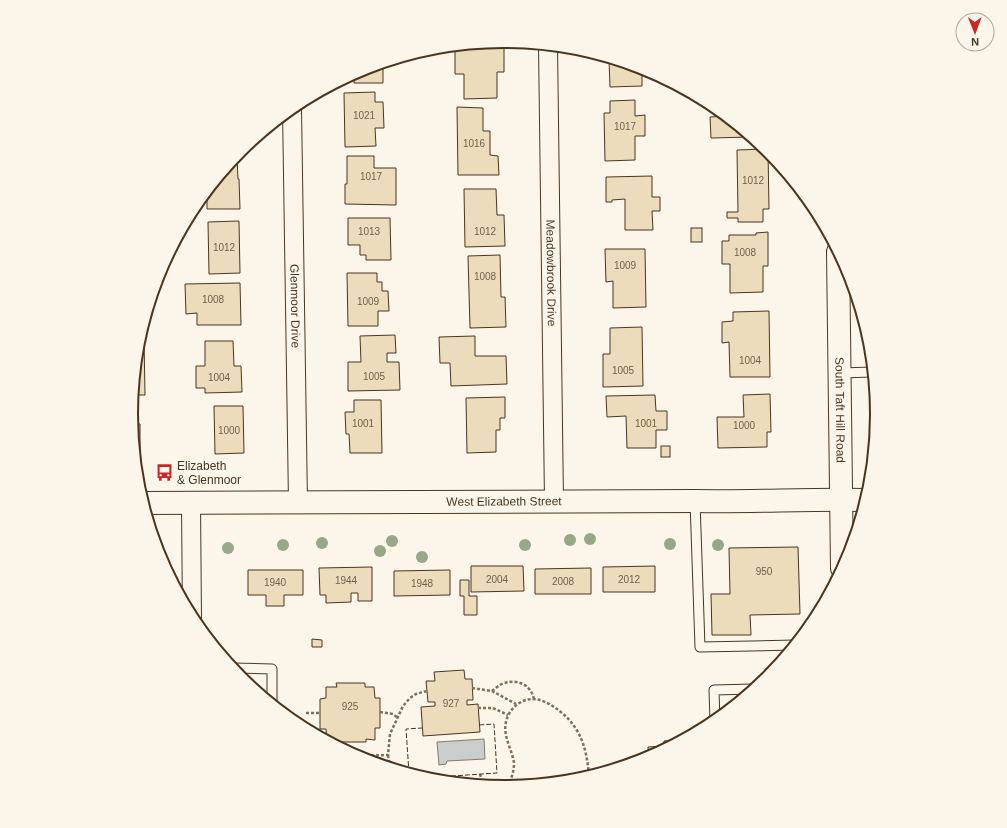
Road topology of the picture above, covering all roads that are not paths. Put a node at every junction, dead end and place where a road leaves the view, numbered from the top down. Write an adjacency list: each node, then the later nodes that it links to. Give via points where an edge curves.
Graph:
1 (548, 51): 8 (street, Meadowbrook Drive)
2 (292, 116): 10 (street, Glenmoor Drive)
3 (838, 265): 5 (main road, South Taft Hill Road)
4 (867, 372): 5 (lane)
5 (839, 373): 6 (main road, South Taft Hill Road)
6 (841, 500): 7 (main road, West Elizabeth Street); 9 (main road, West Elizabeth Street); 13 (main road, South Taft Hill Road)
7 (859, 500)
8 (554, 501): 9 (main road, West Elizabeth Street); 10 (main road, West Elizabeth Street)
9 (696, 501): 15 (lane, via 700,647)
10 (298, 503): 12 (main road, West Elizabeth Street)
11 (149, 504): 12 (main road, West Elizabeth Street)
12 (191, 504): 14 (street)
13 (842, 554)
14 (192, 605)
15 (787, 645)
16 (240, 668): 18 (lane, via 272,669)
17 (745, 689): 19 (lane, via 714,690)
18 (272, 697)
19 (715, 712)

